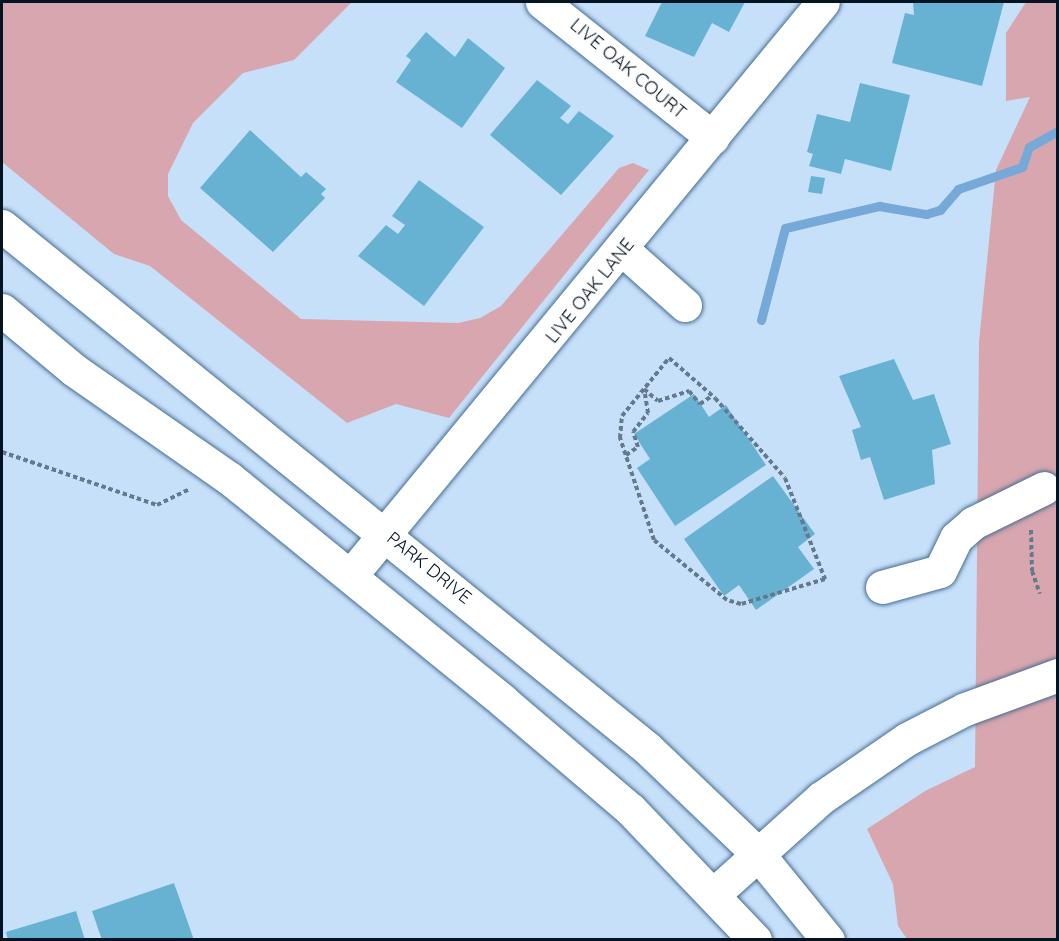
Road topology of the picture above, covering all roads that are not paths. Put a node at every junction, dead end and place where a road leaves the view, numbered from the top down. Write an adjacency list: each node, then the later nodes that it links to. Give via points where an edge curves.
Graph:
1 (542, 2): 3 (street, LIVE OAK COURT)
2 (823, 2): 3 (street, LIVE OAK LANE)
3 (713, 138): 5 (street, LIVE OAK LANE)
4 (2, 226): 9 (street, PARK DRIVE)
5 (623, 250): 6 (street); 9 (street, LIVE OAK LANE)
6 (685, 305)
7 (2, 310): 10 (street, via 74,370 217,469)
8 (1044, 488): 11 (street, via 973,523 956,538 940,571)
9 (387, 533): 10 (street, LIVE OAK LANE); 13 (street, PARK DRIVE, via 647,748)
10 (351, 575): 14 (street, via 630,809)
11 (882, 587)
12 (1058, 675): 13 (street, via 965,709 907,739 843,781)
13 (758, 854): 14 (street); 16 (street, PARK DRIVE)
14 (715, 893): 15 (street)
15 (755, 939)
16 (828, 939)

